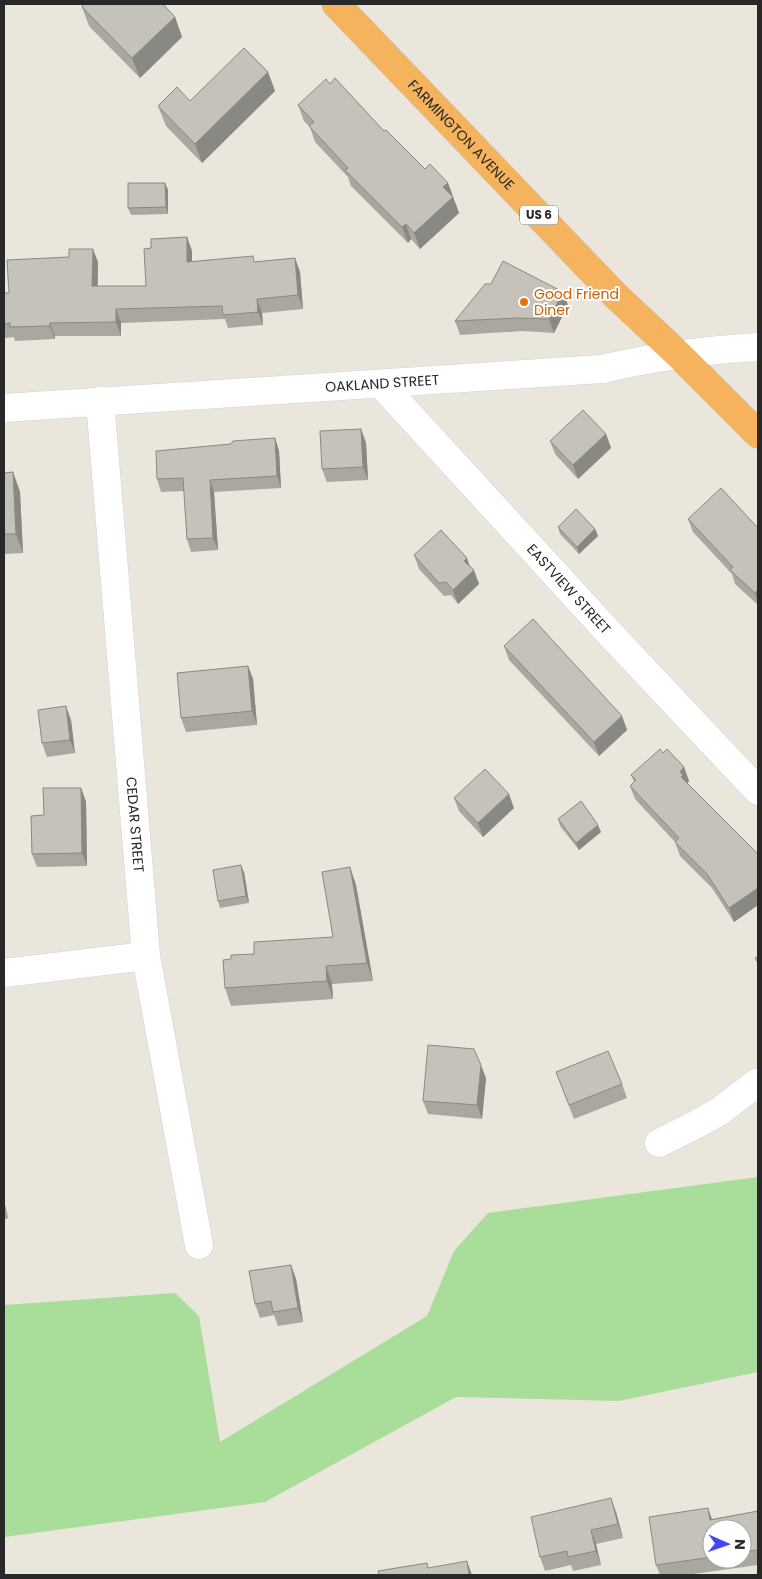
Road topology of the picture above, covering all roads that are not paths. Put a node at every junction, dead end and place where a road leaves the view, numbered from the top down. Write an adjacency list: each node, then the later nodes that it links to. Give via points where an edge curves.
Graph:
1 (336, 4): 3 (highway, FARMINGTON AVENUE / US 6, via 615,295)
2 (758, 347): 3 (street, OAKLAND STREET)
3 (679, 355): 4 (street, OAKLAND STREET, via 602,369); 7 (highway, FARMINGTON AVENUE / US 6)
4 (381, 384): 5 (street, OAKLAND STREET); 8 (street, EASTVIEW STREET)
5 (100, 401): 6 (street, OAKLAND STREET); 9 (street, CEDAR STREET)
6 (4, 408)
7 (758, 434)
8 (758, 791)
9 (146, 956): 10 (street); 13 (street, CEDAR STREET)
10 (4, 972)
11 (758, 1082): 12 (street, via 720,1111)
12 (659, 1143)
13 (199, 1245)

